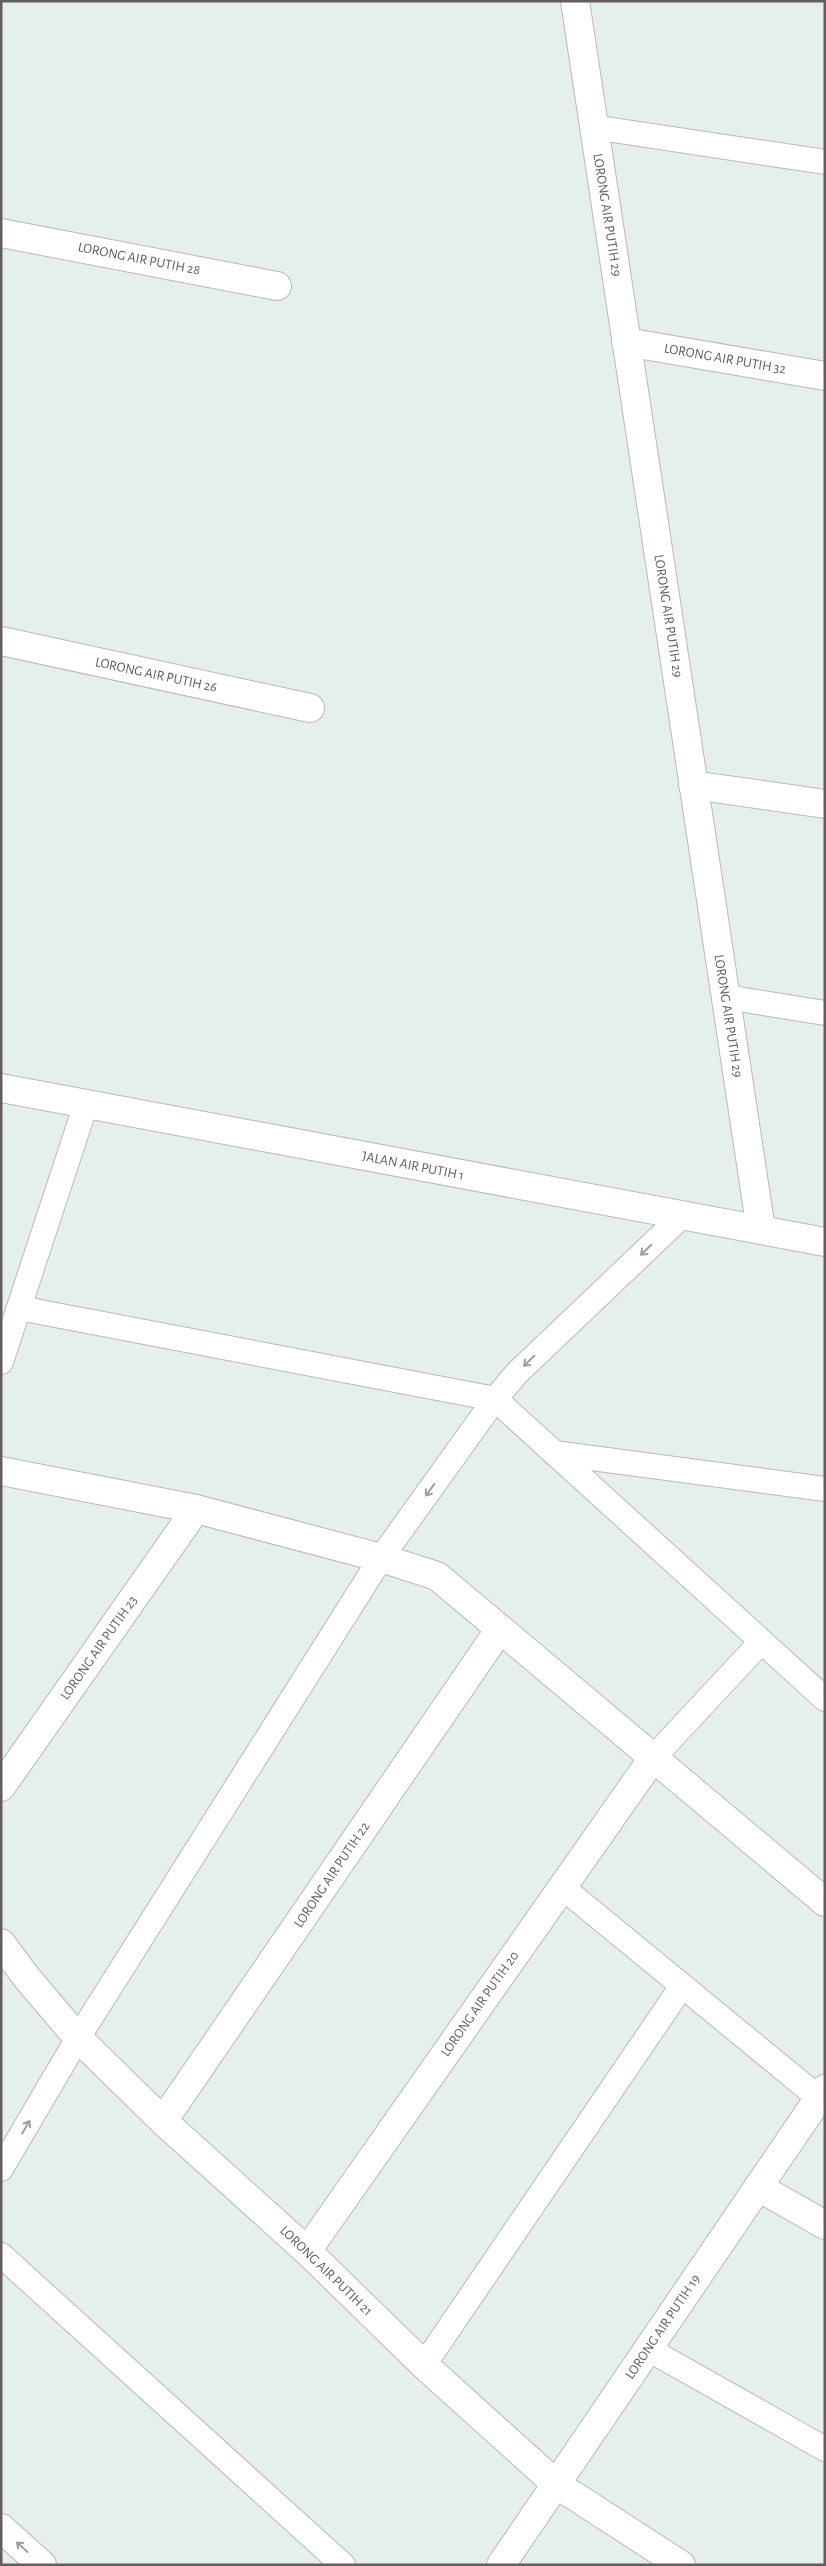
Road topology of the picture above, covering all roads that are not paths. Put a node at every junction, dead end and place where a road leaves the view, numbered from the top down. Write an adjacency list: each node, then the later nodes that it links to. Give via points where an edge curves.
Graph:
1 (575, 1): 2 (street, LORONG AIR PUTIH 29)
2 (593, 127): 3 (lane); 6 (street, LORONG AIR PUTIH 29)
3 (825, 162)
4 (1, 233): 5 (street, LORONG AIR PUTIH 28)
5 (277, 286)
6 (626, 342): 7 (street, LORONG AIR PUTIH 32); 10 (street, LORONG AIR PUTIH 29)
7 (825, 376)
8 (1, 641): 9 (street, LORONG AIR PUTIH 26)
9 (310, 708)
10 (693, 785): 11 (street); 12 (street, LORONG AIR PUTIH 29)
11 (825, 804)
12 (726, 997): 13 (lane); 17 (street, LORONG AIR PUTIH 29)
13 (825, 1013)
14 (1, 1088): 15 (street, JALAN AIR PUTIH 1)
15 (86, 1104): 16 (street, JALAN AIR PUTIH 1); 19 (lane)
16 (682, 1216): 17 (street, JALAN AIR PUTIH 1); 21 (lane, one-way to 21, via 517,1373)
17 (761, 1230): 18 (street, JALAN AIR PUTIH 1)
18 (825, 1242)
19 (19, 1308): 20 (lane); 21 (lane)
20 (1, 1362)
21 (495, 1399): 22 (lane); 26 (lane, one-way to 26)
22 (554, 1453): 24 (lane); 28 (lane)
23 (1, 1471): 25 (street)
24 (825, 1489)
25 (196, 1509): 26 (street); 31 (street, LORONG AIR PUTIH 23)
26 (381, 1558): 27 (street, via 438,1576); 36 (lane)
27 (500, 1629): 30 (street); 38 (street, LORONG AIR PUTIH 22)
28 (761, 1642): 29 (lane); 30 (lane)
29 (825, 1699)
30 (653, 1758): 32 (street, LORONG AIR PUTIH 20); 33 (street)
31 (1, 1787)
32 (562, 1887): 35 (lane); 42 (street, LORONG AIR PUTIH 20)
33 (825, 1902)
34 (1, 1943): 36 (street, LORONG AIR PUTIH 21)
35 (682, 1986): 37 (lane); 45 (lane)
36 (78, 2038): 38 (street, LORONG AIR PUTIH 21); 39 (lane, one-way to 36)
37 (822, 2094): 40 (street, LORONG AIR PUTIH 19)
38 (163, 2121): 42 (street, LORONG AIR PUTIH 21)
39 (1, 2169)
40 (758, 2187): 41 (street); 44 (street, LORONG AIR PUTIH 19)
41 (825, 2225)
42 (307, 2251): 45 (street, LORONG AIR PUTIH 21)
43 (1, 2255): 50 (lane)
44 (648, 2349): 46 (lane); 47 (street, LORONG AIR PUTIH 19)
45 (424, 2365): 47 (street, LORONG AIR PUTIH 21)
46 (825, 2449)
47 (556, 2484): 51 (street, LORONG AIR PUTIH 19); 52 (street, LORONG AIR PUTIH 21)
48 (1, 2528): 49 (street, one-way to 48)
49 (42, 2565)
50 (342, 2565)
51 (501, 2565)
52 (681, 2565)

